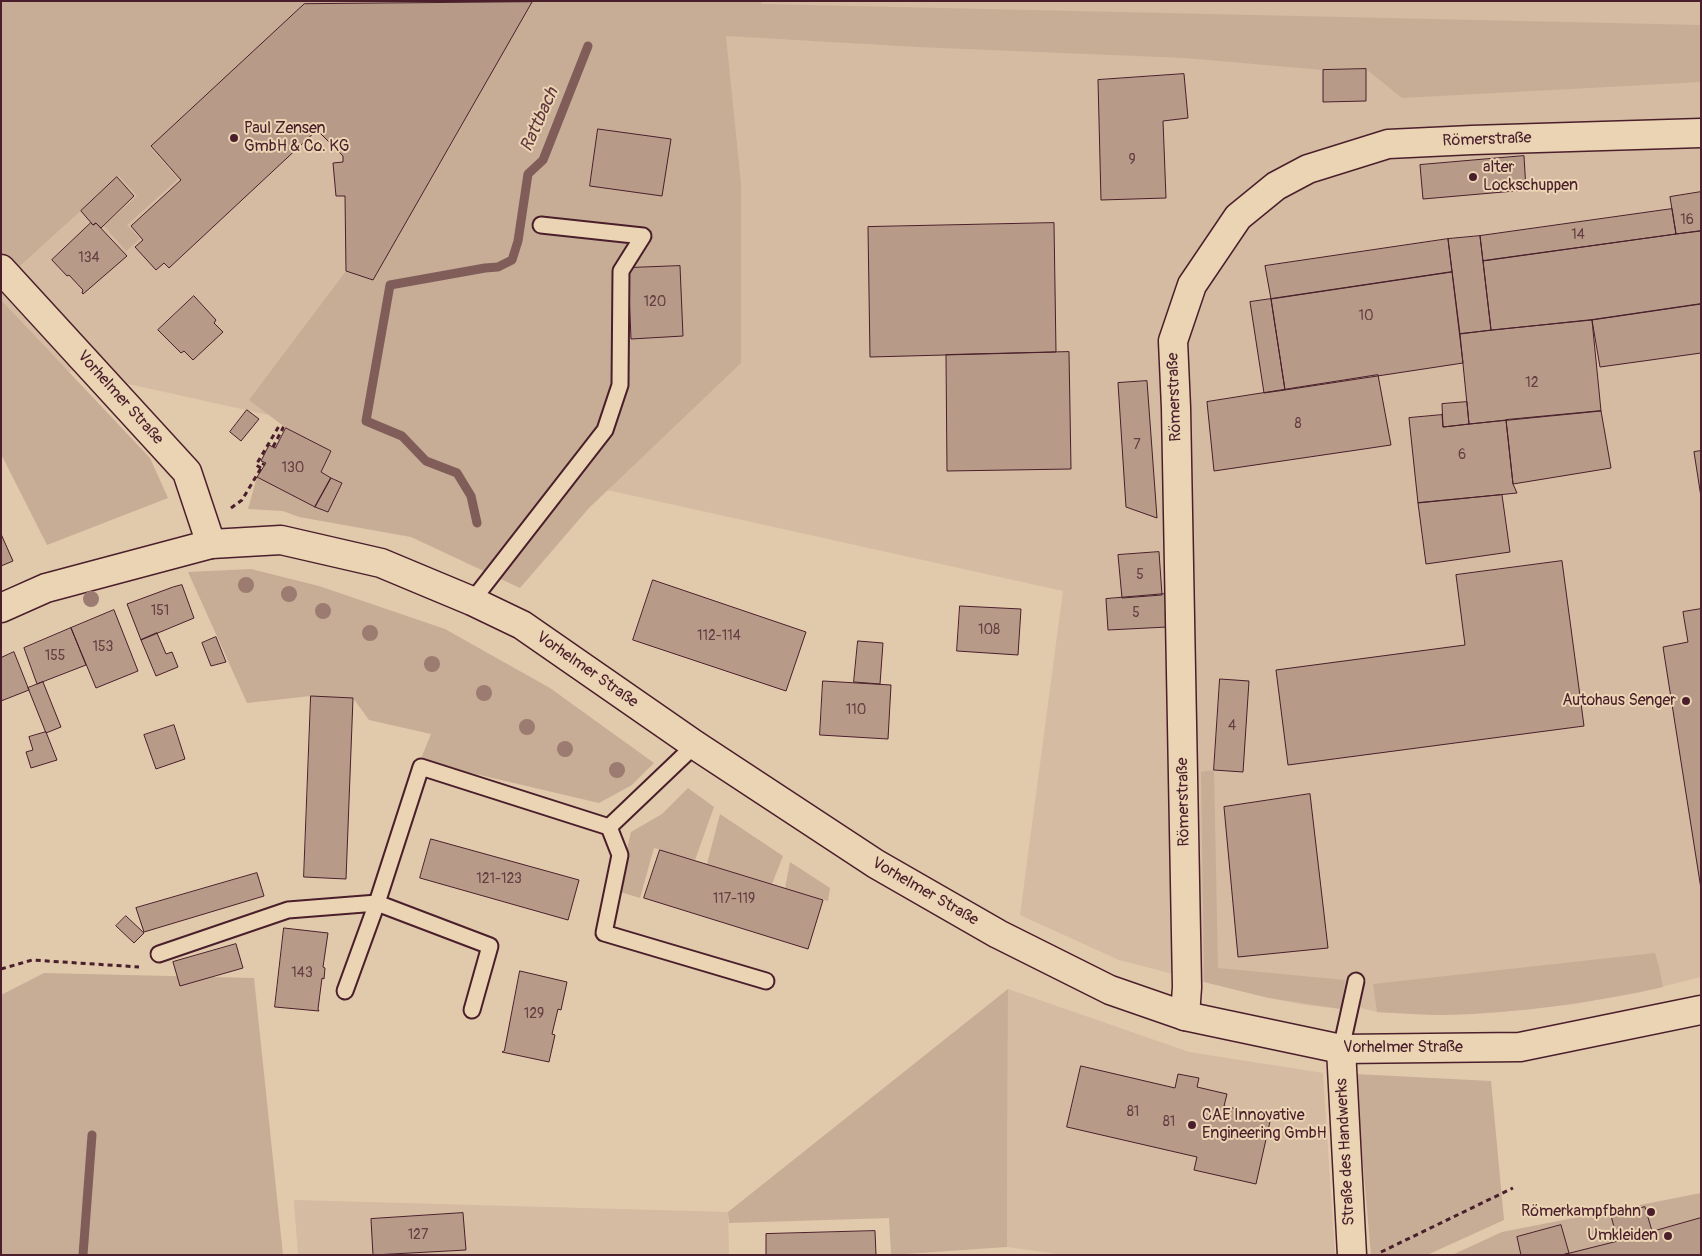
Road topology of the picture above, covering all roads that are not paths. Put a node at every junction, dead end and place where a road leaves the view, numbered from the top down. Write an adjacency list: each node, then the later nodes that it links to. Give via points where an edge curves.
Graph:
1 (1701, 133): 16 (street, Römerstraße, via 1388,144 1308,169 1276,186 1238,218 1192,285 1173,341)
2 (541, 225): 5 (lane, via 643,236 621,271 620,384 606,430)
3 (1, 269): 4 (street, Vorhelmer Straße, via 187,472)
4 (208, 535): 5 (street, Vorhelmer Straße, via 282,540 381,563); 6 (street, Vorhelmer Straße, via 46,588)
5 (472, 601): 7 (street, Vorhelmer Straße, via 522,625)
6 (1, 608)
7 (695, 744): 8 (lane); 16 (street, Vorhelmer Straße, via 876,864 998,934 1110,990)
8 (609, 827): 9 (lane, via 421,767); 11 (lane, via 620,855 604,934)
9 (377, 903): 10 (lane, via 288,910); 13 (lane); 14 (lane, via 490,946)
10 (159, 954)
11 (766, 981)
12 (1356, 981): 17 (lane)
13 (346, 991)
14 (472, 1010)
15 (1701, 1010): 17 (street, Vorhelmer Straße, via 1520,1047)
16 (1186, 1016): 17 (street, Vorhelmer Straße)
17 (1341, 1049): 18 (street, Straße des Handwerks)
18 (1352, 1255)

